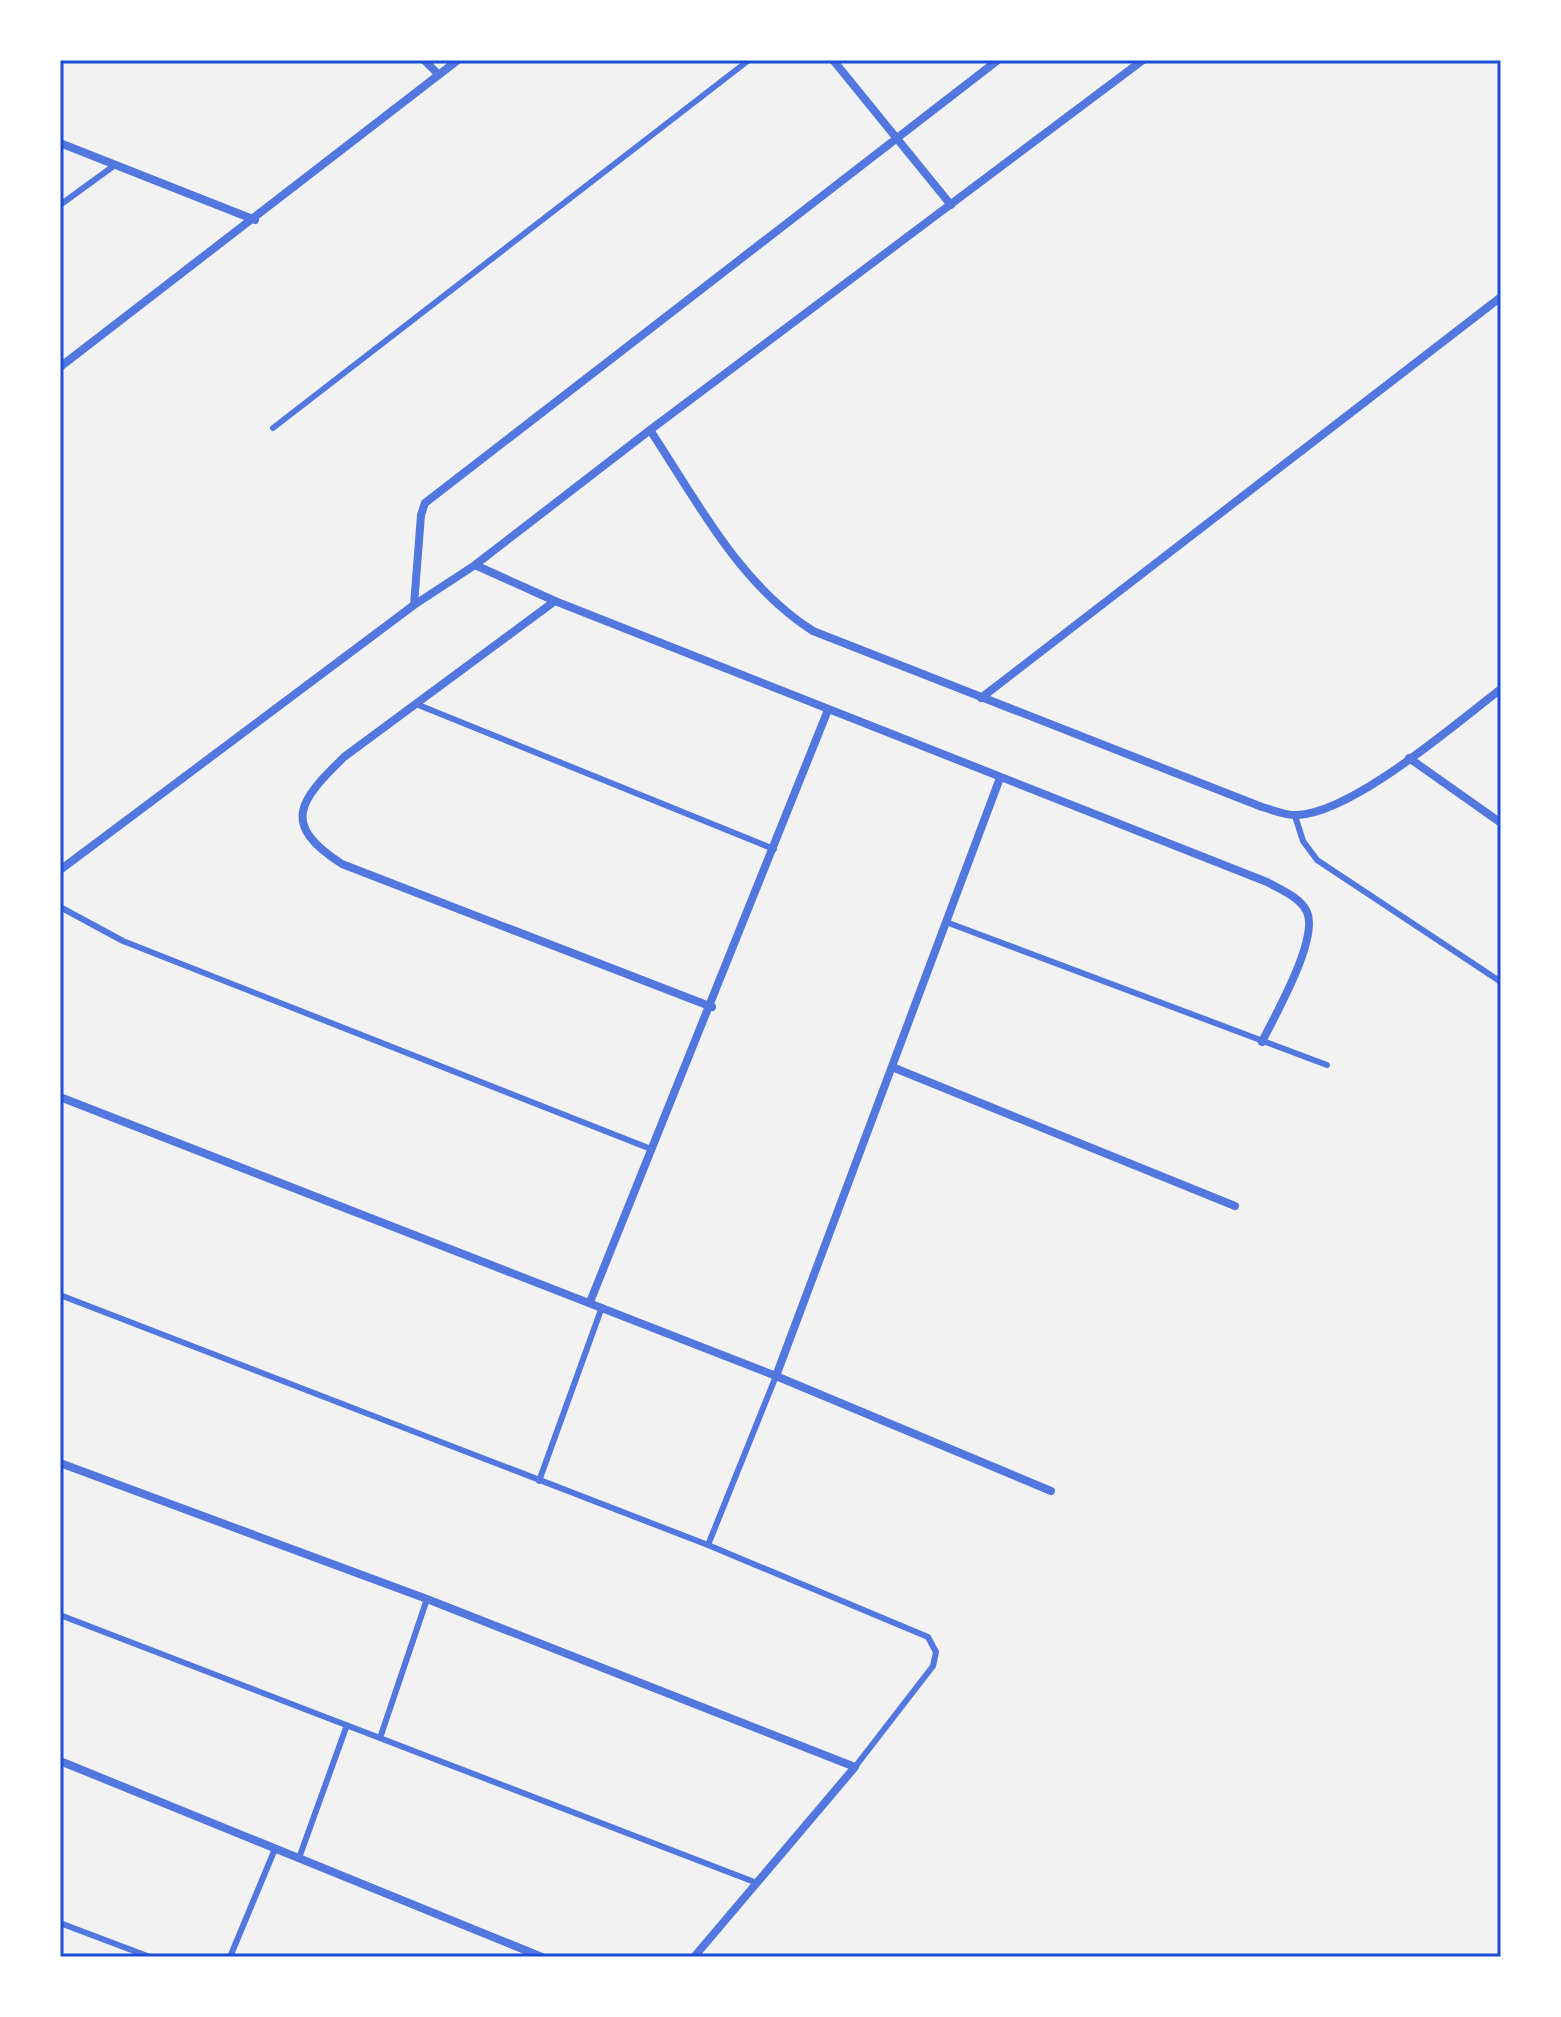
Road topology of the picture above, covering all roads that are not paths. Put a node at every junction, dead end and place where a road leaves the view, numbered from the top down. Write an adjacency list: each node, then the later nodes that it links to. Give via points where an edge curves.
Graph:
1 (424, 60): 7 (street)
2 (458, 60): 7 (street)
3 (749, 60): 16 (lane)
4 (833, 60): 8 (street)
5 (998, 60): 8 (street)
6 (1143, 60): 12 (street)
7 (439, 75): 13 (street)
8 (898, 136): 12 (street); 20 (street, via 425,503)
9 (60, 143): 10 (street)
10 (115, 165): 11 (lane); 13 (street)
11 (60, 205)
12 (951, 205): 17 (street)
13 (255, 220): 15 (street)
14 (1501, 297): 22 (street)
15 (60, 367)
16 (273, 428)
17 (650, 430): 18 (street); 22 (street, via 746,572 782,611 813,631)
18 (475, 565): 19 (street); 20 (street)
19 (555, 601): 23 (street); 24 (street)
20 (414, 605): 30 (street)
21 (1501, 689): 25 (street)
22 (981, 698): 27 (street)
23 (416, 704): 29 (lane); 34 (street, via 312,787 302,810 305,834 317,848 342,864)
24 (828, 710): 26 (street); 29 (street)
25 (1409, 758): 27 (street, via 1326,810); 28 (street)
26 (1000, 778): 32 (street); 35 (street, via 1295,897 1311,927)
27 (1295, 816): 33 (lane, via 1303,841 1317,860)
28 (1501, 823)
29 (774, 849): 34 (street)
30 (60, 870)
31 (60, 907): 39 (lane, via 123,941)
32 (946, 922): 35 (lane); 37 (street)
33 (1501, 982)
34 (712, 1007): 39 (street)
35 (1262, 1042): 36 (lane)
36 (1327, 1065)
37 (892, 1067): 40 (street); 44 (street)
38 (60, 1097): 42 (street)
39 (651, 1149): 42 (street)
40 (1235, 1206)
41 (60, 1295): 46 (lane)
42 (590, 1302): 43 (street)
43 (603, 1307): 44 (street); 46 (lane)
44 (776, 1376): 47 (street); 48 (lane)
45 (60, 1463): 49 (street)
46 (539, 1481): 48 (lane)
47 (1051, 1491)
48 (708, 1545): 54 (lane, via 928,1637 936,1652 933,1666)
49 (427, 1599): 52 (lane); 54 (street)
50 (60, 1615): 51 (lane)
51 (347, 1725): 52 (lane); 56 (lane)
52 (380, 1738): 57 (lane)
53 (60, 1761): 55 (street)
54 (855, 1767): 57 (street)
55 (275, 1849): 56 (street); 60 (lane)
56 (299, 1858): 61 (street)
57 (757, 1883): 62 (street)
58 (60, 1923): 59 (lane)
59 (150, 1957)
60 (230, 1957)
61 (542, 1957)
62 (694, 1957)

